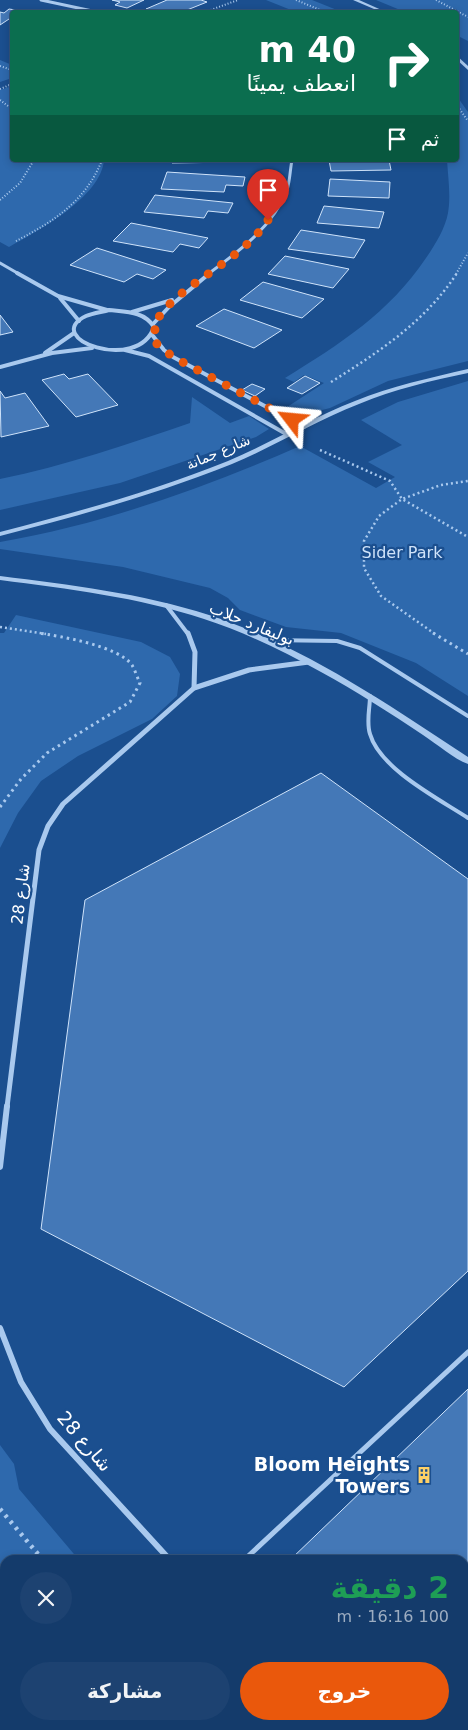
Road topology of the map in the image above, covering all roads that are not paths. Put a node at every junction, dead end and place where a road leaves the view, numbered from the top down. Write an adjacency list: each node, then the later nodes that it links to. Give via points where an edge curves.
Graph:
1 (41, 0): 3 (street)
2 (355, 0): 4 (street)
3 (88, 10)
4 (379, 10)
5 (459, 59): 6 (street)
6 (468, 69)
7 (292, 162): 10 (street, via 286,193 259,234)
8 (0, 263): 9 (street)
9 (58, 296): 11 (street); 13 (street)
10 (175, 299): 12 (street); 14 (street)
11 (109, 310): 12 (street); 13 (street)
12 (132, 312): 14 (street)
13 (79, 321): 15 (street)
14 (153, 324): 16 (street)
15 (74, 333): 17 (street, via 78,340); 19 (street)
16 (152, 336): 18 (street, via 141,344); 22 (street, via 173,357)
17 (96, 348): 18 (street); 19 (street)
18 (122, 349): 23 (street, via 149,356)
19 (38, 356): 20 (street)
20 (0, 367)
21 (468, 371): 22 (street, شارع جمانة, via 399,387)
22 (304, 427): 23 (street, شارع جمانة)
23 (288, 435): 24 (street, شارع جمانة, via 231,462 153,492)
24 (0, 534)
25 (0, 578): 26 (street, بوليفارد حلاب)
26 (166, 606): 27 (street, بوليفارد حلاب); 29 (street, via 183,623 194,644 197,666)
27 (263, 640): 28 (street, بوليفارد حلاب); 31 (lane, via 337,641 360,648)
28 (309, 662): 29 (street, شارع 28, via 249,670); 30 (street, بوليفارد حلاب)
29 (194, 688): 34 (street, شارع 28, via 83,784 63,804 48,826 38,858)
30 (370, 696): 32 (street, بوليفارد حلاب); 33 (lane, via 370,736 377,750 389,764)
31 (468, 716)
32 (468, 761)
33 (468, 818)
34 (0, 1167)
35 (0, 1328): 37 (street, شارع 28, via 21,1382 50,1429)
36 (468, 1352): 38 (lane)
37 (165, 1555)
38 (249, 1555)

